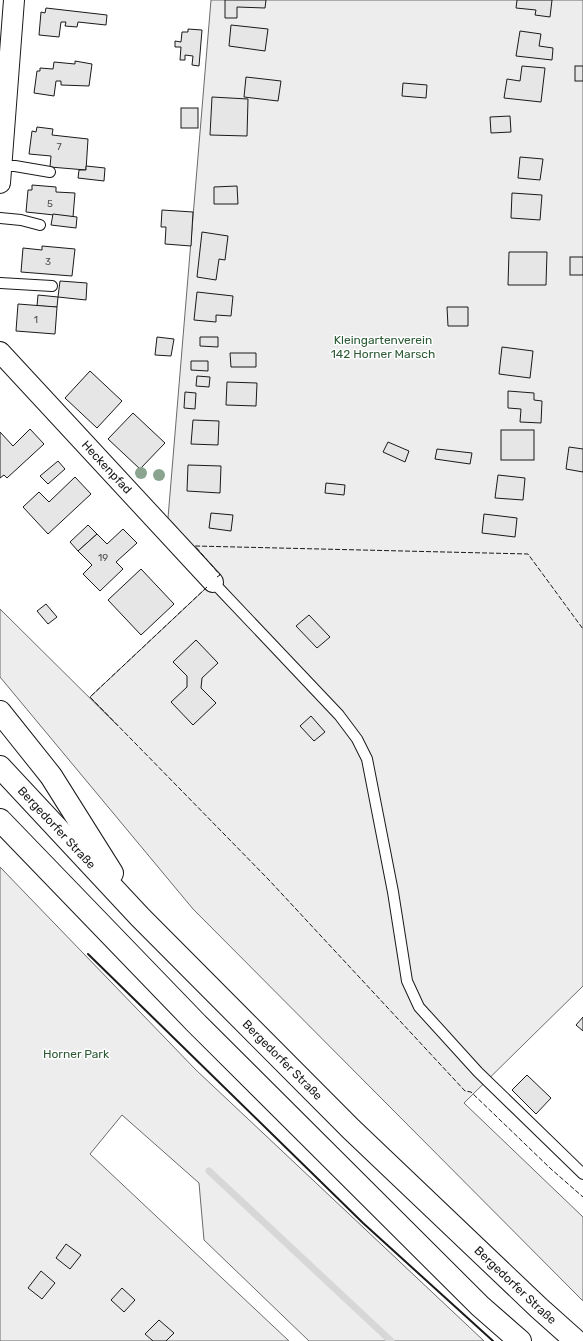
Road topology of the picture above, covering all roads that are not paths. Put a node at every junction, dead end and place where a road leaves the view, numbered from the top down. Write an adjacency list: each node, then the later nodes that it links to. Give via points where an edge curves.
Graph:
1 (14, 0): 3 (street)
2 (50, 172): 3 (lane, via 15,166)
3 (1, 174)
4 (0, 218): 5 (lane)
5 (40, 225)
6 (0, 283): 7 (lane)
7 (52, 286)
8 (0, 352): 9 (street, Heckenpfad)
9 (213, 582): 14 (lane, via 339,715 357,739 367,759 407,981 419,1007 485,1080)
10 (0, 712): 13 (highway, via 51,776)
11 (0, 767): 13 (highway, Bergedorfer Straße)
12 (0, 820): 15 (highway, via 196,1023 480,1306)
13 (140, 917): 16 (highway, Bergedorfer Straße, via 351,1129)
14 (583, 1174)
15 (520, 1341)
16 (576, 1341)

